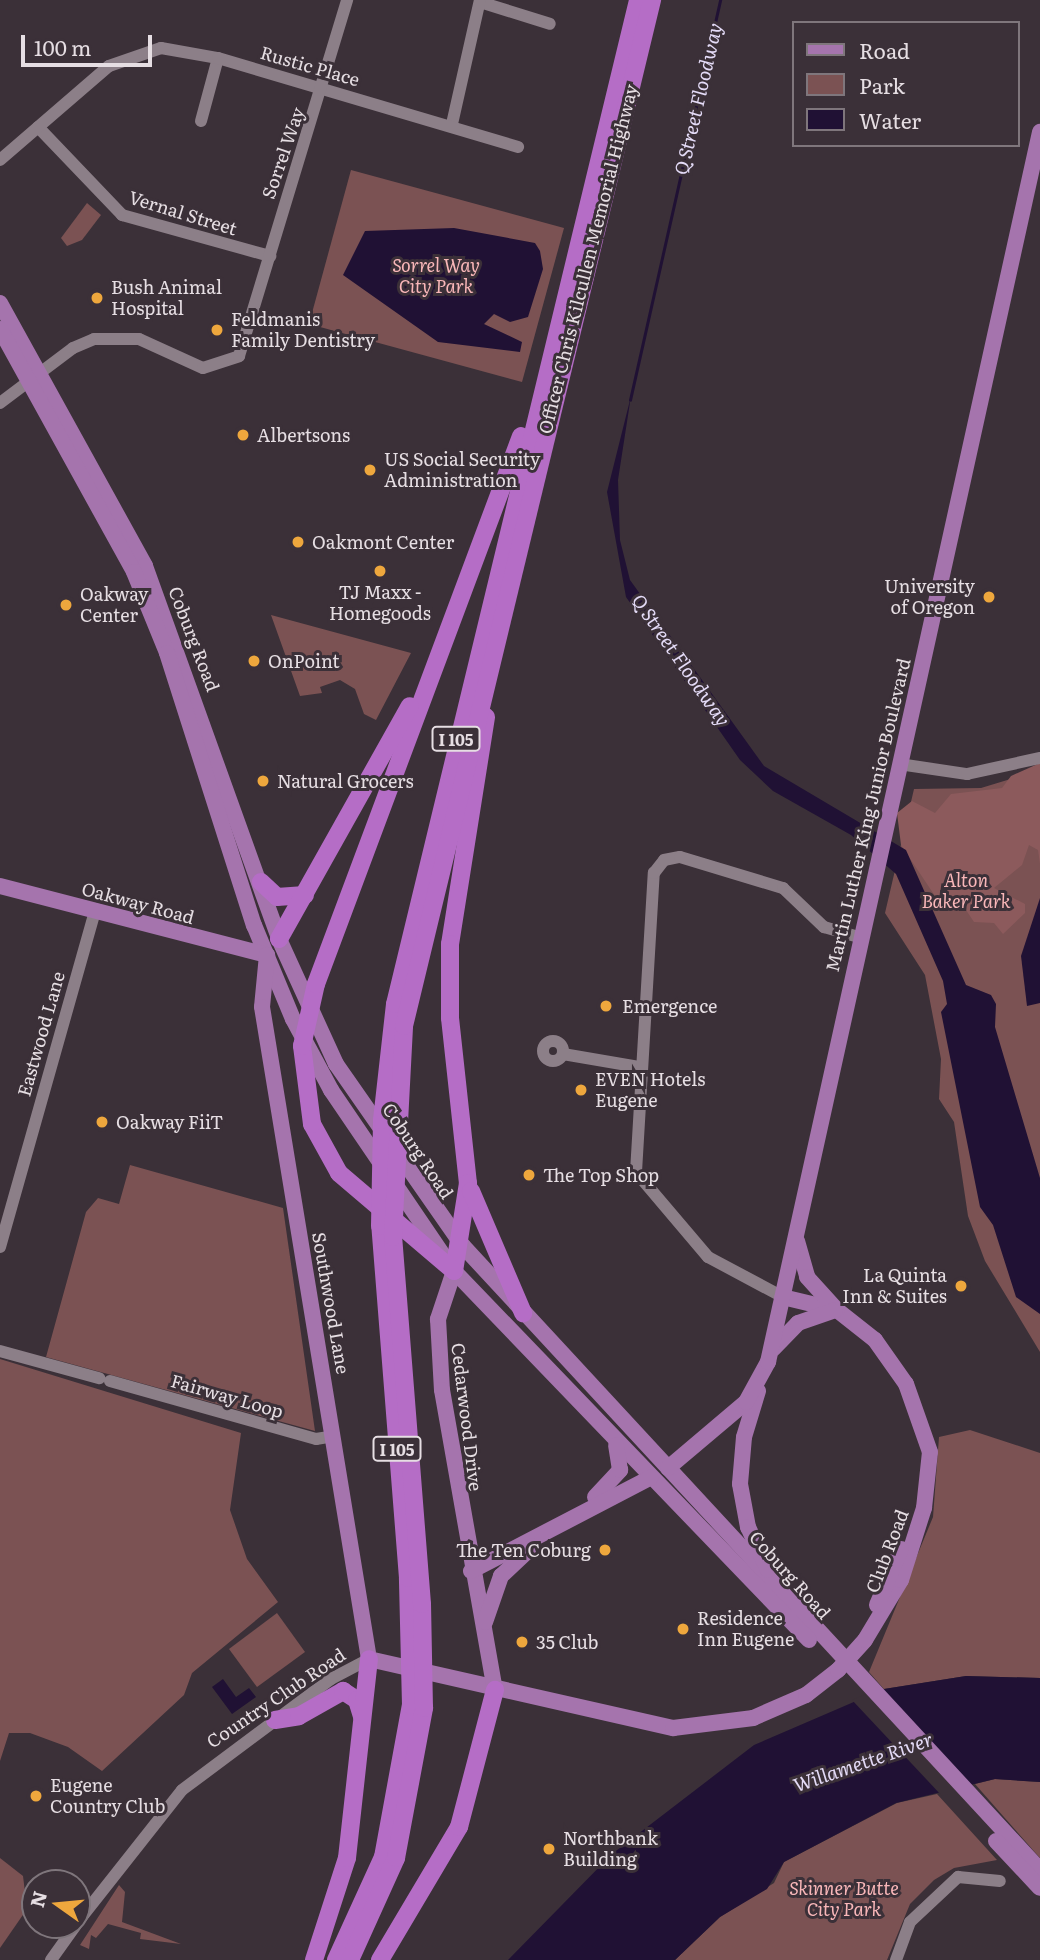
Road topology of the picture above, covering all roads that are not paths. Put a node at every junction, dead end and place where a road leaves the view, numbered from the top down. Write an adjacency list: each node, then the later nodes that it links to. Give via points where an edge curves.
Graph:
1 (346, 0): 7 (street, Sorrel Way)
2 (639, 0): 19 (highway, Officer Chris Kilcullen Memorial Highway / I 105)
3 (652, 0): 20 (highway, Officer Chris Kilcullen Memorial Highway / I 105)
4 (480, 1): 5 (street); 9 (street)
5 (550, 24)
6 (218, 58): 7 (street, Rustic Place); 8 (street); 10 (street, Rustic Place, via 170,48 129,56)
7 (323, 88): 9 (street, Rustic Place); 14 (street, Sorrel Way)
8 (201, 121)
9 (452, 124): 12 (street, Rustic Place)
10 (38, 127): 13 (street, Rustic Place); 14 (street, Vernal Street, via 122,215)
11 (1040, 132): 24 (main road, Martin Luther King Junior Boulevard)
12 (518, 147)
13 (0, 160)
14 (270, 256): 17 (street, Sorrel Way, via 243,351 222,366 198,367 119,337 81,343)
15 (0, 303): 17 (main road, Coburg Road)
16 (0, 329): 17 (main road, Coburg Road)
17 (35, 375): 18 (street, Sorrel Way); 21 (main road, Coburg Road)
18 (0, 403)
19 (538, 406): 22 (highway); 38 (highway, Officer Chris Kilcullen Memorial Highway / I 105, via 410,927 386,1075)
20 (521, 528): 34 (highway, via 450,944 450,1018); 38 (highway, Officer Chris Kilcullen Memorial Highway / I 105, via 422,932 397,1097)
21 (173, 650): 25 (main road, Coburg Road); 31 (main road, Coburg Road)
22 (439, 654): 27 (highway); 39 (highway, via 303,1029 306,1100 339,1173)
23 (1040, 758): 24 (street, via 967,774)
24 (899, 764): 29 (main road, Martin Luther King Junior Boulevard)
25 (261, 882): 27 (highway, via 277,897); 30 (main road, Coburg Road)
26 (0, 886): 28 (main road, Oakway Road)
27 (305, 895): 30 (highway)
28 (95, 911): 31 (main road, Oakway Road); 37 (street, Eastwood Lane)
29 (859, 937): 33 (street, via 824,927 783,888 680,857 664,859 652,881); 35 (main road, Martin Luther King Junior Boulevard)
30 (279, 939): 31 (main road); 36 (main road, Coburg Road, via 336,1064)
31 (267, 955): 39 (main road, Coburg Road, via 326,1080); 46 (main road, Southwood Lane, via 262,1007)
32 (563, 1054): 33 (street)
33 (639, 1067): 40 (street, via 634,1159 643,1185 708,1257)
34 (472, 1205): 36 (highway); 42 (highway)
35 (796, 1234): 40 (main road, Martin Luther King Junior Boulevard); 41 (main road, via 807,1277)
36 (463, 1246): 39 (highway); 42 (main road, Coburg Road)
37 (0, 1247)
38 (388, 1267): 59 (highway, Officer Chris Kilcullen Memorial Highway / I 105, via 418,1639)
39 (454, 1270): 47 (main road, Coburg Road); 53 (main road, Cedarwood Drive, via 440,1305 438,1339)
40 (783, 1297): 41 (main road, Club Road); 43 (main road, Martin Luther King Junior Boulevard)
41 (837, 1310): 43 (main road, via 798,1323); 58 (main road, Club Road, via 890,1359 930,1451 928,1484 901,1580 853,1655 795,1698 753,1718 673,1728)
42 (523, 1313): 48 (main road, Coburg Road)
43 (771, 1350): 45 (main road, Martin Luther King Junior Boulevard)
44 (0, 1351): 46 (street, Fairway Loop, via 307,1437)
45 (759, 1385): 48 (main road, Martin Luther King Junior Boulevard, via 730,1419); 54 (main road, via 740,1461 742,1501)
46 (334, 1436): 57 (main road, Southwood Lane)
47 (617, 1445): 49 (main road, Coburg Road); 51 (main road, via 620,1470)
48 (668, 1468): 50 (main road); 54 (main road, Coburg Road)
49 (650, 1478): 50 (main road, Coburg Road); 51 (main road)
50 (671, 1500): 55 (main road, Coburg Road)
51 (581, 1512): 52 (main road)
52 (550, 1532): 53 (main road); 56 (main road, via 501,1576)
53 (471, 1571): 56 (main road)
54 (775, 1583): 55 (main road, Coburg Road)
55 (784, 1603): 62 (main road, Coburg Road)
56 (484, 1628): 58 (main road)
57 (369, 1659): 58 (main road, Country Club Road); 60 (street, Country Club Road); 61 (highway)
58 (495, 1690): 72 (highway, via 459,1827)
59 (418, 1706): 70 (highway, Officer Chris Kilcullen Memorial Highway / I 105, via 383,1857); 71 (highway, Officer Chris Kilcullen Memorial Highway / I 105, via 396,1857)
60 (275, 1720): 61 (highway, via 299,1716 343,1691 358,1700); 66 (street, Country Club Road, via 168,1804)
61 (363, 1720): 69 (highway, via 347,1858)
62 (1000, 1837): 63 (main road, Coburg Road); 65 (main road, Coburg Road)
63 (1040, 1870)
64 (1000, 1881): 73 (street, via 963,1875 910,1922)
65 (1040, 1888)
66 (91, 1904)
67 (66, 1939): 68 (street, Country Club Road)
68 (51, 1960)
69 (314, 1960)
70 (336, 1960)
71 (350, 1960)
72 (380, 1960)
73 (896, 1960)

